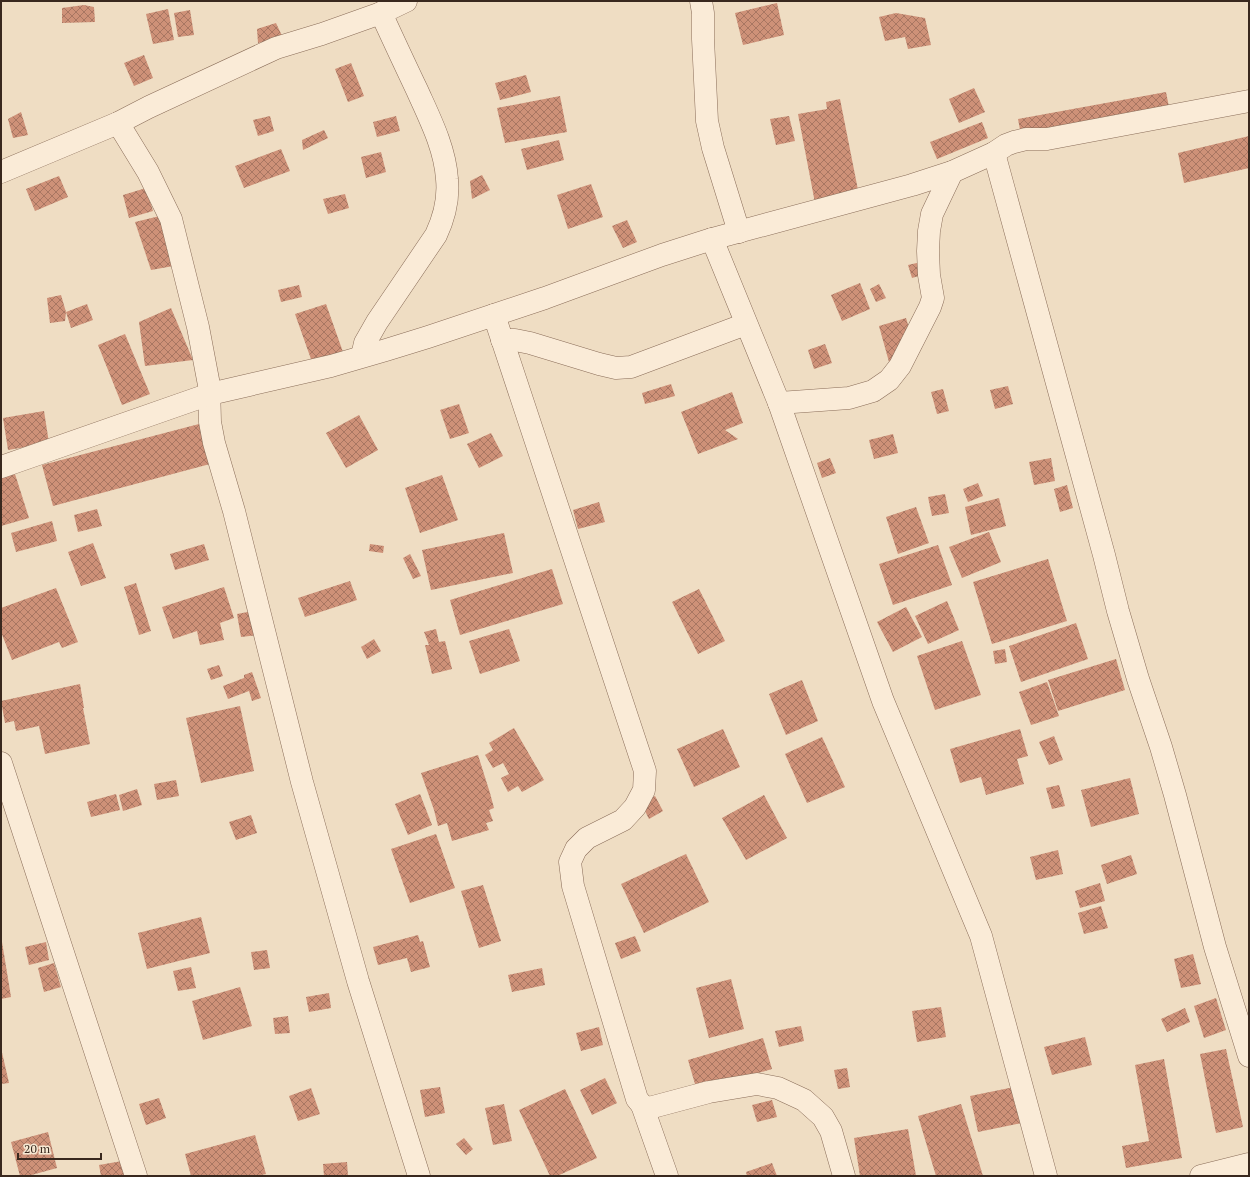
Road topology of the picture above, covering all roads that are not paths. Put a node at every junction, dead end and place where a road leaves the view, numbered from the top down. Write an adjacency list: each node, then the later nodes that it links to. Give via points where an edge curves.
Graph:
1 (406, 1): 3 (street)
2 (700, 1): 9 (street, via 703,13 707,121)
3 (381, 13): 5 (street, via 276,48 149,106); 14 (street, via 434,127 448,180 442,222 436,235 377,322 365,343)
4 (1249, 100): 6 (street, via 1047,139 1026,139 1010,143)
5 (118, 123): 7 (street); 15 (street, via 148,172 171,219 198,327)
6 (994, 153): 8 (street); 19 (street, via 1136,672 1161,747 1215,947)
7 (1, 172)
8 (952, 172): 9 (street); 16 (street, via 932,214 929,231 929,275 933,298 900,366 889,380 873,392 848,398)
9 (738, 232): 10 (street)
10 (712, 239): 11 (street); 12 (street)
11 (494, 315): 13 (street); 14 (street)
12 (746, 324): 13 (street, via 631,367 616,368 530,342); 16 (street)
13 (502, 340): 20 (street, via 645,771 644,790 635,807 623,820 588,838 576,849 570,862 573,886 637,1099)
14 (362, 356): 15 (street, via 332,366)
15 (210, 394): 17 (street); 24 (street, via 210,422 214,443 234,511 302,782 358,981)
16 (779, 403): 22 (street, via 883,701 981,936)
17 (1, 467)
18 (1, 763): 23 (street)
19 (1249, 1056)
20 (642, 1105): 25 (street); 26 (street, via 649,1108 709,1092 756,1084 778,1088 804,1100 823,1117 831,1131)
21 (1249, 1164): 27 (street)
22 (1042, 1175)
23 (136, 1176)
24 (419, 1176)
25 (667, 1176)
26 (844, 1176)
27 (1201, 1176)

